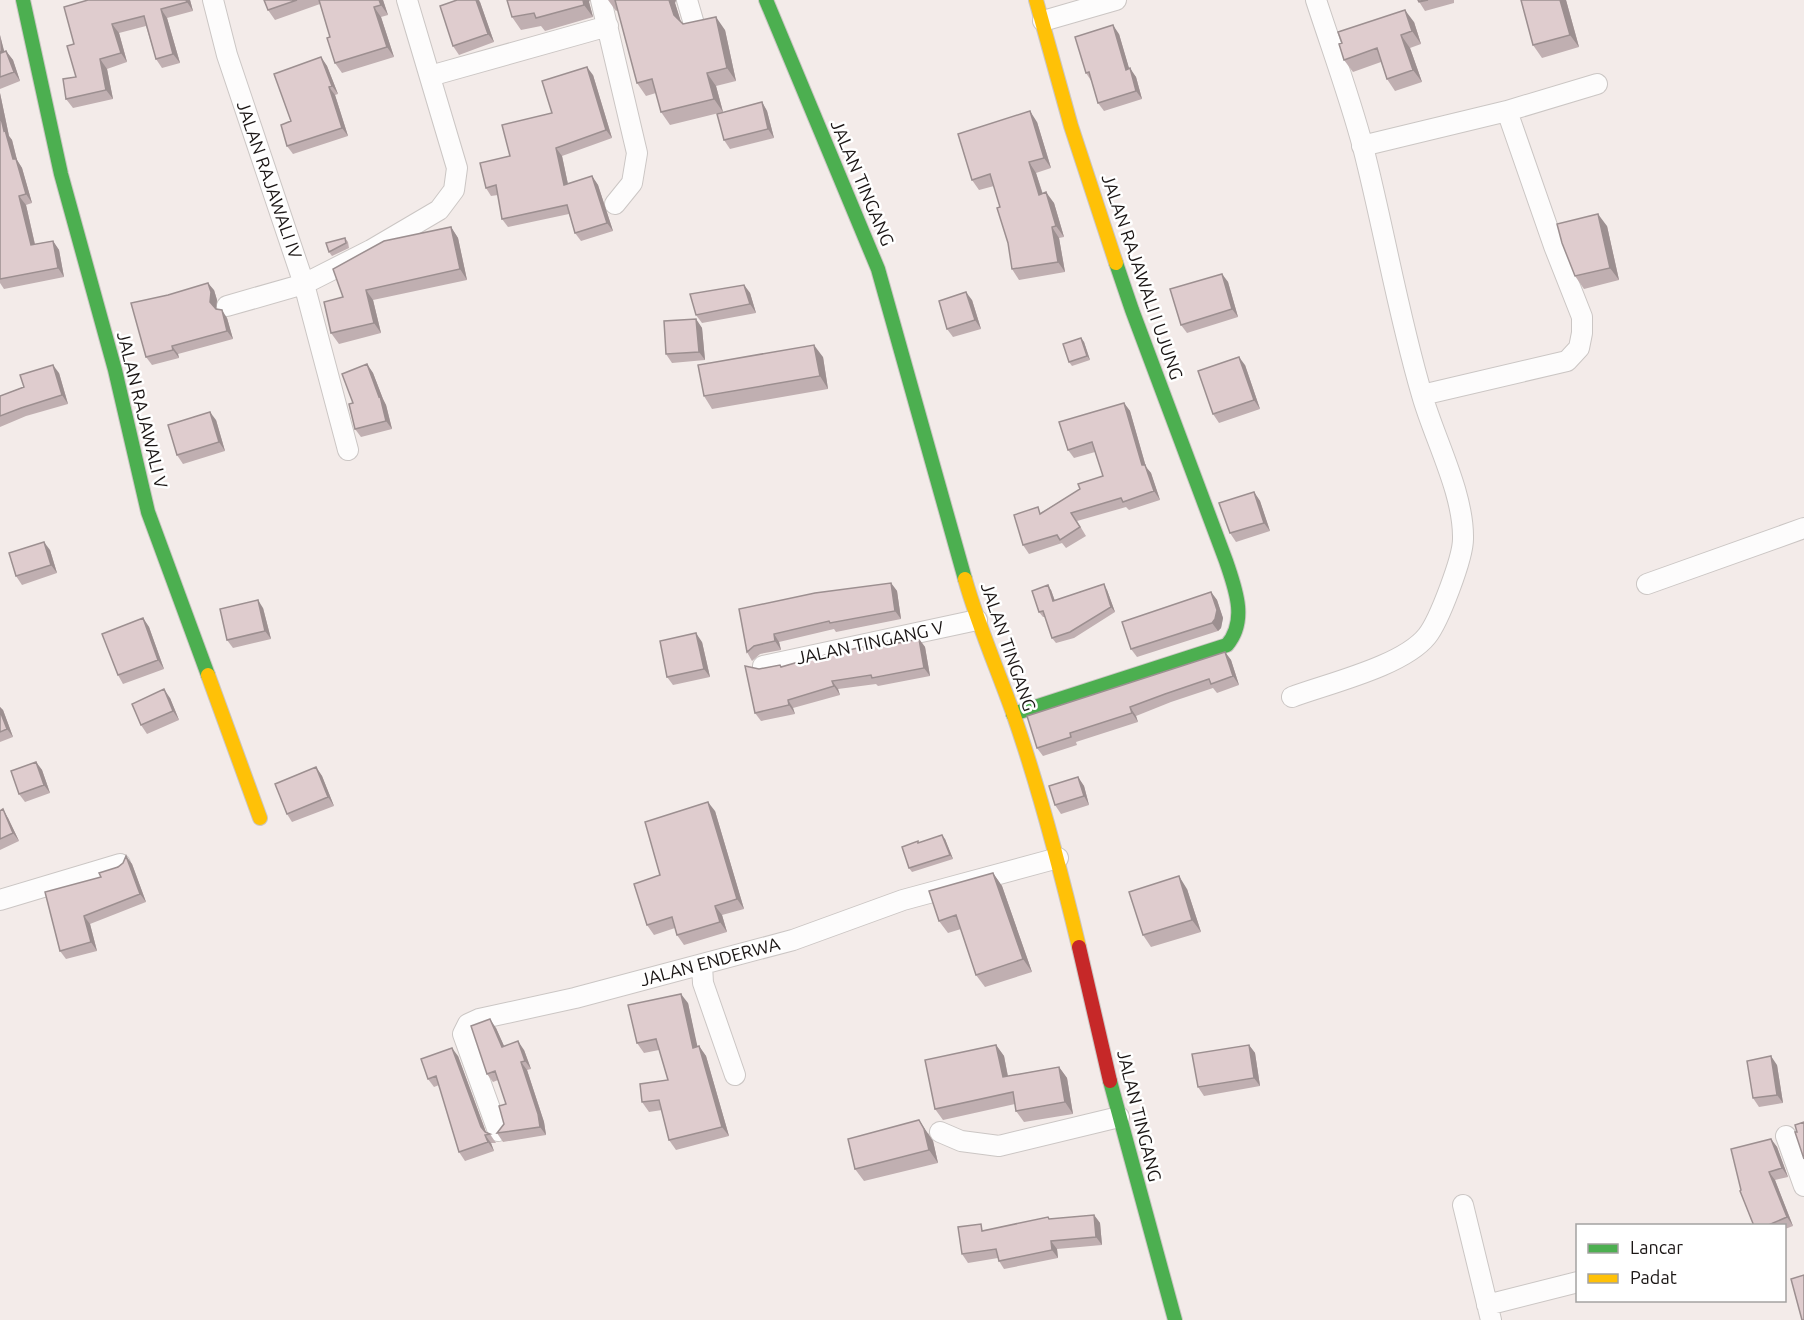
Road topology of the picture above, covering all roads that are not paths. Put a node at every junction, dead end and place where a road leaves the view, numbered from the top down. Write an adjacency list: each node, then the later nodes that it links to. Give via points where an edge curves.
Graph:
1 (23, 0): 28 (street, JALAN RAJAWALI V, via 61,174 115,370 148,512)
2 (213, 0): 18 (street, JALAN RAJAWALI IV)
3 (407, 0): 13 (street)
4 (601, 0): 12 (street)
5 (687, 0): 11 (street)
6 (766, 0): 24 (street, JALAN TINGANG, via 878,269)
7 (1036, 0): 10 (street, JALAN RAJAWALI I UJUNG)
8 (1116, 0): 10 (street)
9 (1316, 0): 16 (street)
10 (1043, 21): 27 (street, JALAN RAJAWALI I UJUNG, via 1071,126 1132,310 1237,594 1238,621 1236,635 1227,645)
11 (694, 24)
12 (608, 26): 13 (street); 17 (street, via 638,153 632,183)
13 (430, 76): 18 (street, via 457,168 454,190 439,210)
14 (1597, 84): 15 (street)
15 (1508, 111): 16 (street); 20 (street, via 1582,316 1579,348 1567,361)
16 (1362, 146): 20 (street)
17 (615, 204)
18 (304, 284): 19 (street, JALAN RAJAWALI IV); 21 (street)
19 (227, 306)
20 (1422, 395): 26 (street, via 1460,509 1463,539 1448,592 1429,634 1413,650 1396,660)
21 (348, 450)
22 (1804, 528): 23 (street)
23 (1647, 584)
24 (977, 620): 25 (street, JALAN TINGANG V); 27 (street, JALAN TINGANG)
25 (763, 666)
26 (1292, 696)
27 (1013, 714): 29 (street, JALAN TINGANG)
28 (260, 819)
29 (1058, 858): 32 (street, JALAN ENDERWA, via 903,900 793,940); 34 (street, JALAN TINGANG)
30 (120, 864): 31 (street)
31 (0, 900)
32 (702, 965): 33 (street, via 704,983); 35 (street, JALAN ENDERWA, via 468,1024 464,1034)
33 (735, 1075)
34 (1119, 1117): 36 (street, via 999,1146); 42 (street, JALAN TINGANG)
35 (498, 1131)
36 (940, 1132)
37 (1786, 1136): 38 (street)
38 (1804, 1186)
39 (1463, 1205): 41 (street)
40 (1576, 1283): 41 (street)
41 (1489, 1313)
42 (1175, 1320)

